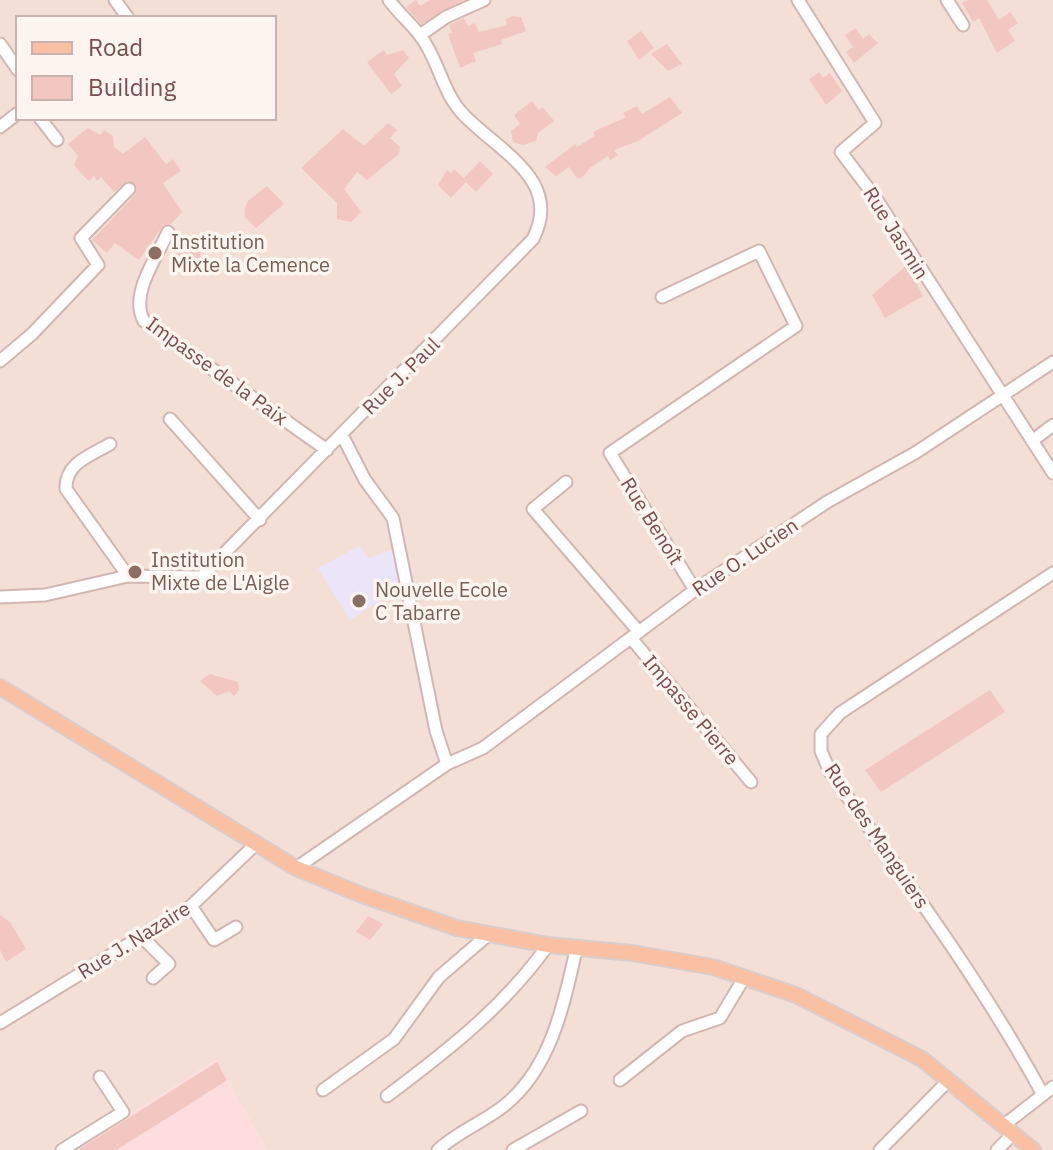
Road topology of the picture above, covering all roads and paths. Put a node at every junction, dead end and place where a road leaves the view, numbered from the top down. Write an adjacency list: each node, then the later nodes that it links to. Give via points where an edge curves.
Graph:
1 (389, 0): 6 (street, Rue J. Paul)
2 (484, 0): 6 (street)
3 (798, 0): 18 (street, Rue Jasmin, via 875,123 841,152)
4 (947, 0): 5 (street)
5 (963, 25)
6 (420, 35): 21 (street, Rue J. Paul, via 460,111 533,180 542,218 533,239 501,275)
7 (0, 44): 8 (street)
8 (16, 67)
9 (16, 115): 11 (street)
10 (42, 120): 12 (street)
11 (0, 127)
12 (57, 140)
13 (129, 189): 16 (street, via 81,238 98,265)
14 (168, 232): 24 (street, Impasse de la Paix, via 140,294 144,321)
15 (662, 297): 30 (street, Rue Benoît, via 759,251 796,326 610,453)
16 (0, 361)
17 (1053, 362): 18 (street, Rue O. Lucien)
18 (1005, 397): 22 (street, Rue Jasmin); 30 (street, Rue O. Lucien, via 827,502)
19 (170, 419): 27 (street)
20 (1053, 425): 22 (street)
21 (342, 435): 24 (street, Rue J. Paul); 34 (street, via 393,518)
22 (1032, 441): 25 (street, Rue Jasmin)
23 (110, 444): 29 (street, via 75,464 66,489)
24 (327, 450): 27 (street, Rue J. Paul)
25 (1053, 473)
26 (566, 482): 32 (street, Impasse Pierre, via 533,509)
27 (260, 520): 29 (street, Rue J. Paul, via 201,577)
28 (1053, 573): 51 (street, Rue des Manguiers, via 840,713 821,734 830,772)
29 (128, 576): 31 (street, Rue J. Paul, via 45,595)
30 (695, 590): 32 (street, Rue O. Lucien)
31 (0, 597)
32 (635, 635): 34 (street, Rue O. Lucien, via 483,748); 35 (street, Impasse Pierre)
33 (0, 687): 36 (main road)
34 (447, 764): 37 (street, Rue O. Lucien)
35 (751, 782)
36 (257, 843): 37 (main road); 38 (street, Rue J. Nazaire)
37 (296, 868): 40 (main road, via 443,923)
38 (191, 906): 39 (street, via 214,940); 41 (street, Rue J. Nazaire)
39 (236, 927)
40 (489, 934): 42 (main road); 50 (street, via 439,977 394,1039)
41 (141, 936): 44 (street, via 169,964); 46 (street, Rue J. Nazaire)
42 (548, 945): 43 (main road); 52 (street, via 493,1011)
43 (576, 950): 45 (main road, via 685,961); 56 (street, via 566,997 536,1074 507,1103)
44 (153, 978)
45 (744, 978): 48 (street, via 720,1018 682,1031); 49 (main road, via 846,1018 922,1059)
46 (0, 1023)
47 (100, 1077): 55 (street, via 123,1112)
48 (620, 1080)
49 (949, 1080): 54 (main road); 58 (street)
50 (323, 1090)
51 (1048, 1090): 54 (street)
52 (387, 1096)
53 (581, 1111): 57 (street)
54 (1009, 1129): 59 (street); 60 (main road)
55 (62, 1150)
56 (438, 1150)
57 (513, 1150)
58 (880, 1150)
59 (997, 1150)
60 (1033, 1150)

